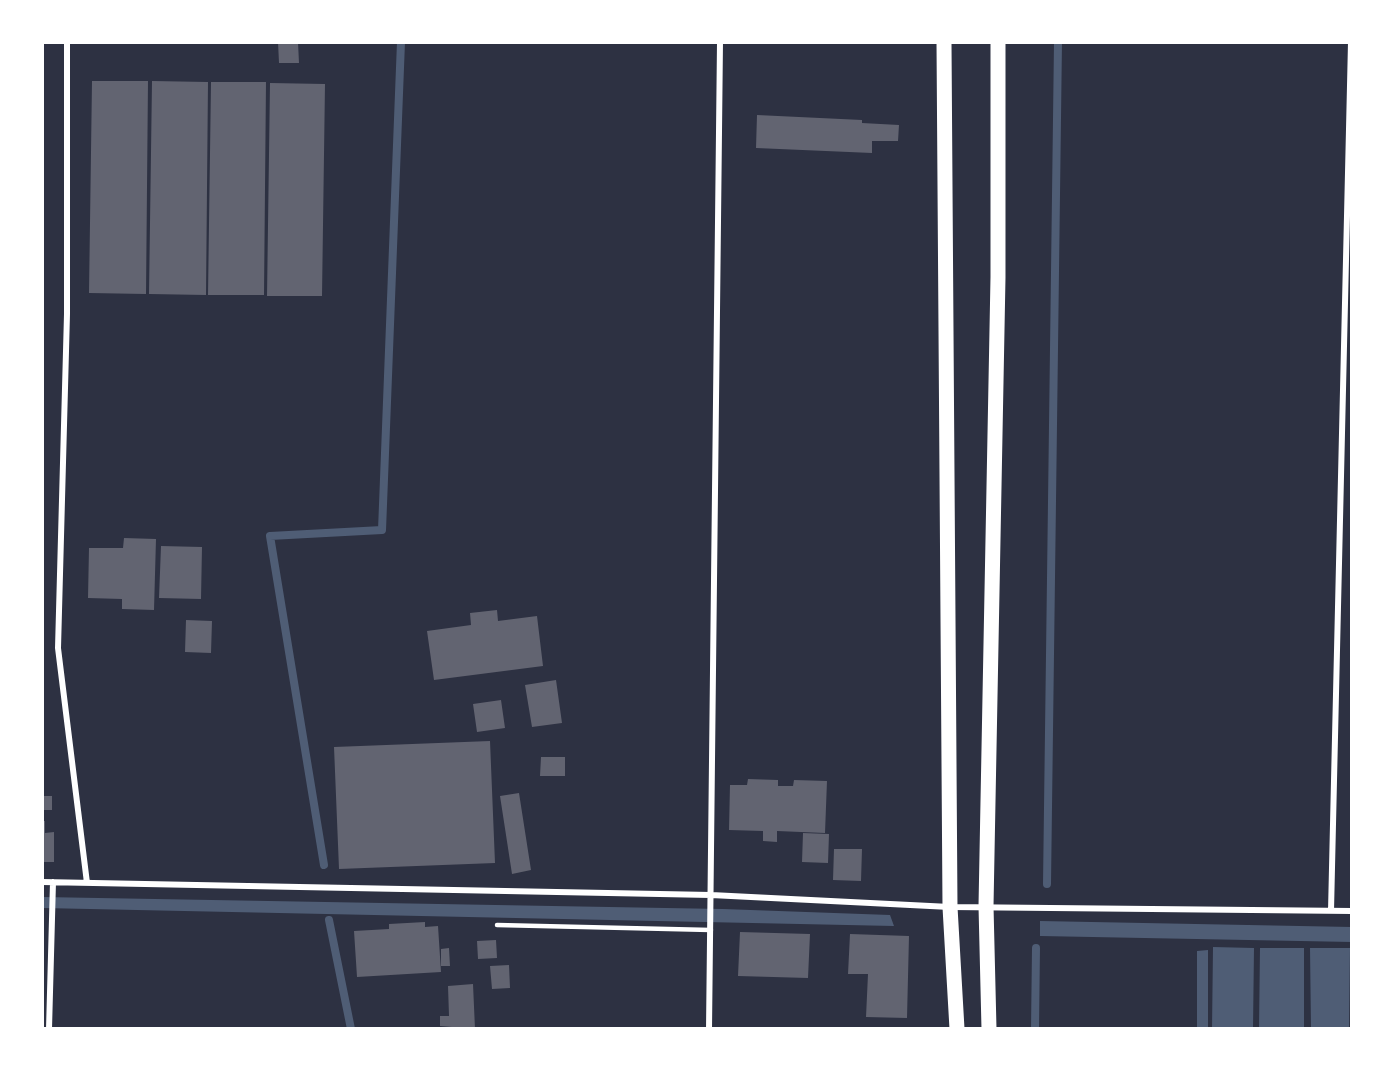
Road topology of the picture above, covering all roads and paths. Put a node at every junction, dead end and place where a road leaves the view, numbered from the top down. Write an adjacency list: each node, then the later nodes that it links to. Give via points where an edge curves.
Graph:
1 (67, 42): 8 (street, via 67,314 58,648)
2 (720, 42): 9 (street)
3 (944, 42): 11 (main road)
4 (998, 42): 10 (main road, via 998,277)
5 (1351, 42): 12 (street)
6 (42, 882): 7 (street)
7 (53, 882): 8 (street); 16 (street)
8 (87, 883): 9 (street)
9 (711, 895): 11 (street); 15 (street)
10 (986, 906): 11 (street); 12 (street); 19 (main road)
11 (950, 907): 18 (main road)
12 (1331, 911): 13 (street)
13 (1352, 911)
14 (497, 925): 15 (lane)
15 (711, 928): 17 (street)
16 (49, 1029)
17 (709, 1029)
18 (957, 1029)
19 (989, 1029)

